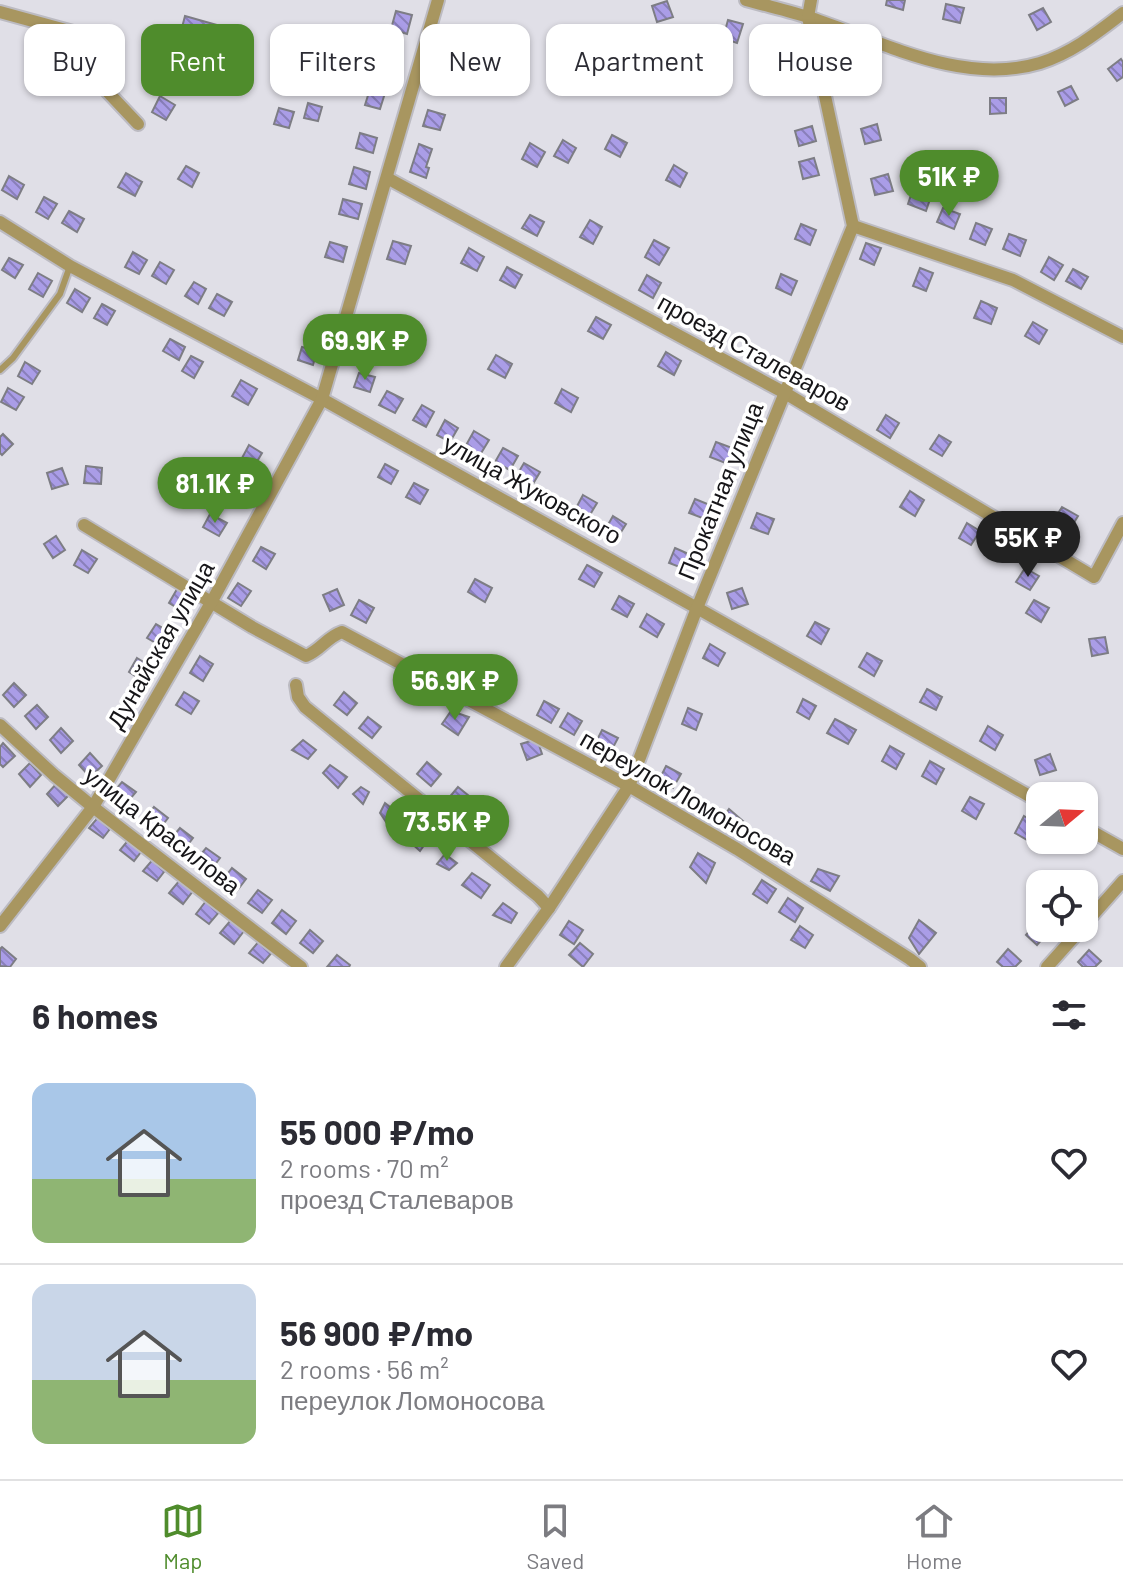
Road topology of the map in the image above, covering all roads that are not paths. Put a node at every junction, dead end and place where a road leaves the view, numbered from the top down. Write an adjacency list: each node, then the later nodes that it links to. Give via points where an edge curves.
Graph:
1 (438, 0): 8 (street, Дунайская улица)
2 (746, 0): 6 (street)
3 (811, 0): 6 (street)
4 (0, 12): 7 (street, via 73,32 93,73)
5 (1123, 13): 6 (street, via 1076,48 1031,65 991,69 911,55)
6 (808, 17): 10 (street)
7 (138, 124)
8 (387, 178): 14 (street, проезд Сталеваров); 15 (street, Дунайская улица)
9 (0, 222): 11 (street, улица Жуковского)
10 (853, 226): 12 (street, via 1013,280); 14 (street, Прокатная улица)
11 (70, 266): 13 (lane, via 60,294); 15 (street, улица Жуковского)
12 (1123, 337)
13 (0, 370)
14 (785, 393): 16 (street, проезд Сталеваров, via 1094,577); 19 (street, Прокатная улица)
15 (322, 399): 18 (street, Дунайская улица); 19 (street, улица Жуковского)
16 (1123, 523)
17 (84, 525): 18 (street)
18 (212, 601): 22 (street, переулок Ломоносова, via 306,656 342,632); 24 (street, Дунайская улица)
19 (697, 608): 22 (street, Прокатная улица); 23 (street, улица Жуковского)
20 (296, 685): 28 (street, via 305,707)
21 (0, 725): 24 (street, улица Красилова)
22 (629, 786): 28 (street, Прокатная улица); 34 (street, переулок Ломоносова)
23 (1026, 794)
24 (93, 807): 30 (street, Дунайская улица); 32 (street, улица Красилова)
25 (1098, 835): 26 (street)
26 (1123, 849)
27 (1123, 881): 29 (street)
28 (549, 908): 33 (street, Прокатная улица)
29 (1098, 910)
30 (0, 926)
31 (1070, 942): 35 (street)
32 (301, 967)
33 (506, 967)
34 (920, 967)
35 (1047, 967)

